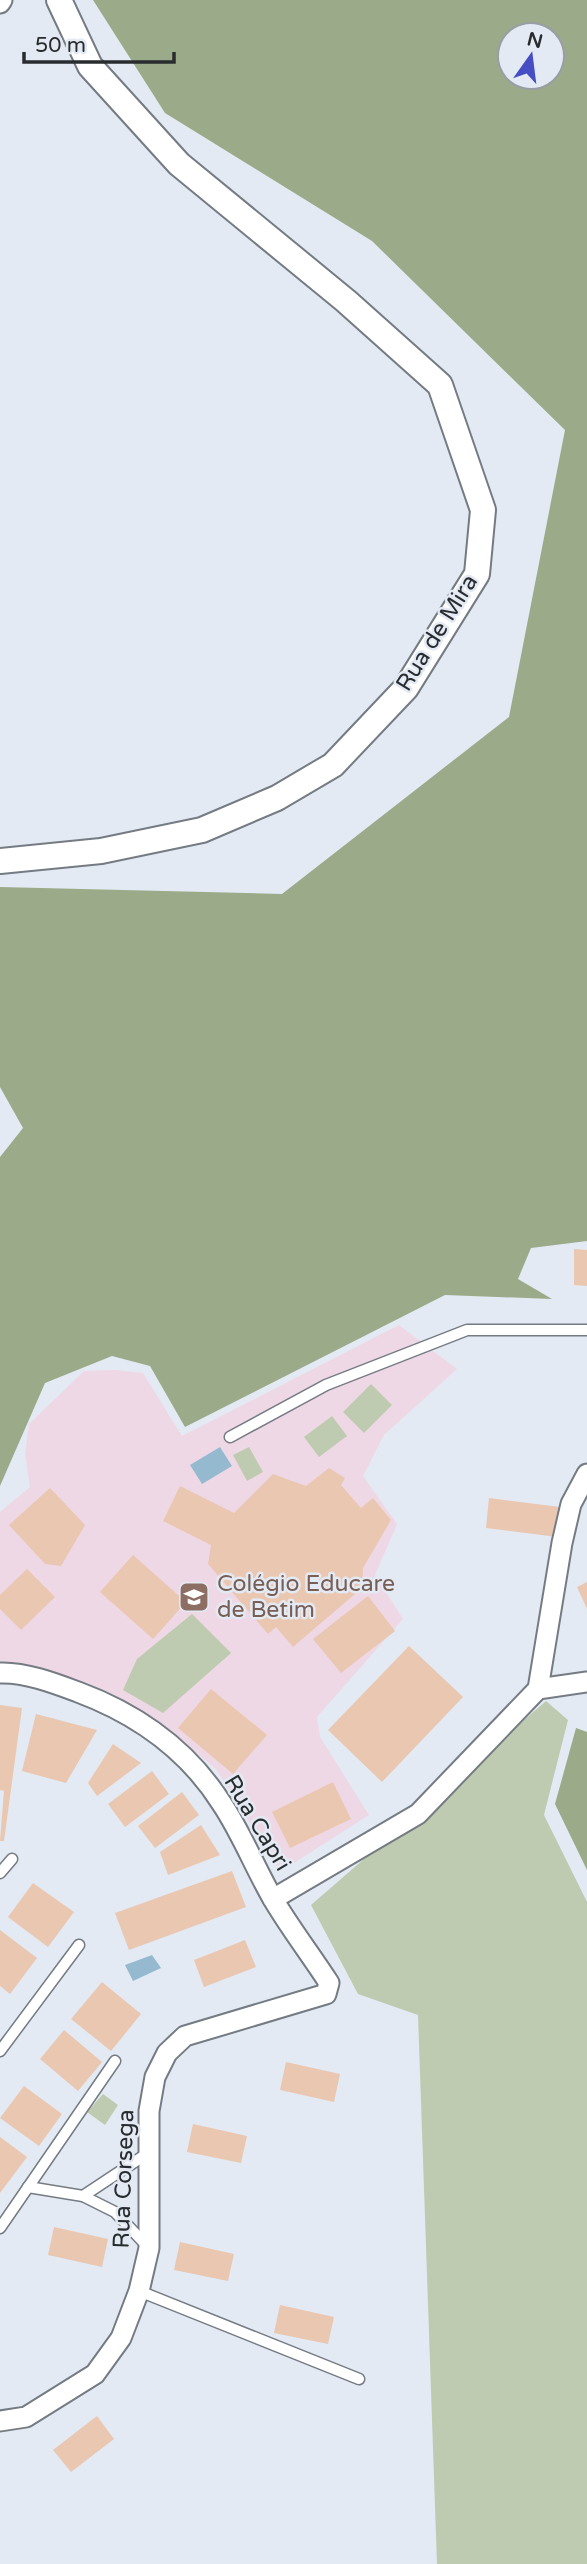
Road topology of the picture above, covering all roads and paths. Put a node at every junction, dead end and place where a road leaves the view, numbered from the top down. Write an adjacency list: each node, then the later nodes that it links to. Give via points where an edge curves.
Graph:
1 (59, 0): 2 (street, Rua de Mira, via 90,66 179,164 346,301 440,386 483,510 477,574 406,688 333,765 277,798 202,830 101,851)
2 (0, 861)
3 (587, 1330): 4 (lane, via 467,1330 326,1385)
4 (230, 1437)
5 (587, 1474): 8 (street, via 571,1504)
6 (0, 1673): 11 (street, Rua Capri, via 57,1684 106,1702 158,1734 192,1766 222,1804)
7 (587, 1682): 8 (street)
8 (538, 1689): 11 (street, via 418,1814)
9 (12, 1859): 10 (lane)
10 (0, 1874)
11 (273, 1899): 13 (street, Rua Capri)
12 (79, 1945): 14 (lane)
13 (330, 1983): 16 (street, Rua Corsega, via 326,1994 185,2036 167,2053 155,2077)
14 (0, 2051)
15 (115, 2061): 17 (lane)
16 (149, 2152): 18 (lane); 20 (street, Rua Corsega)
17 (28, 2187): 18 (lane); 19 (lane)
18 (83, 2196): 20 (lane, via 114,2212)
19 (0, 2228)
20 (149, 2248): 21 (street, Rua Corsega)
21 (139, 2291): 22 (lane); 23 (street, Rua Corsega, via 121,2338 95,2374 26,2417)
22 (359, 2379)
23 (0, 2421)

